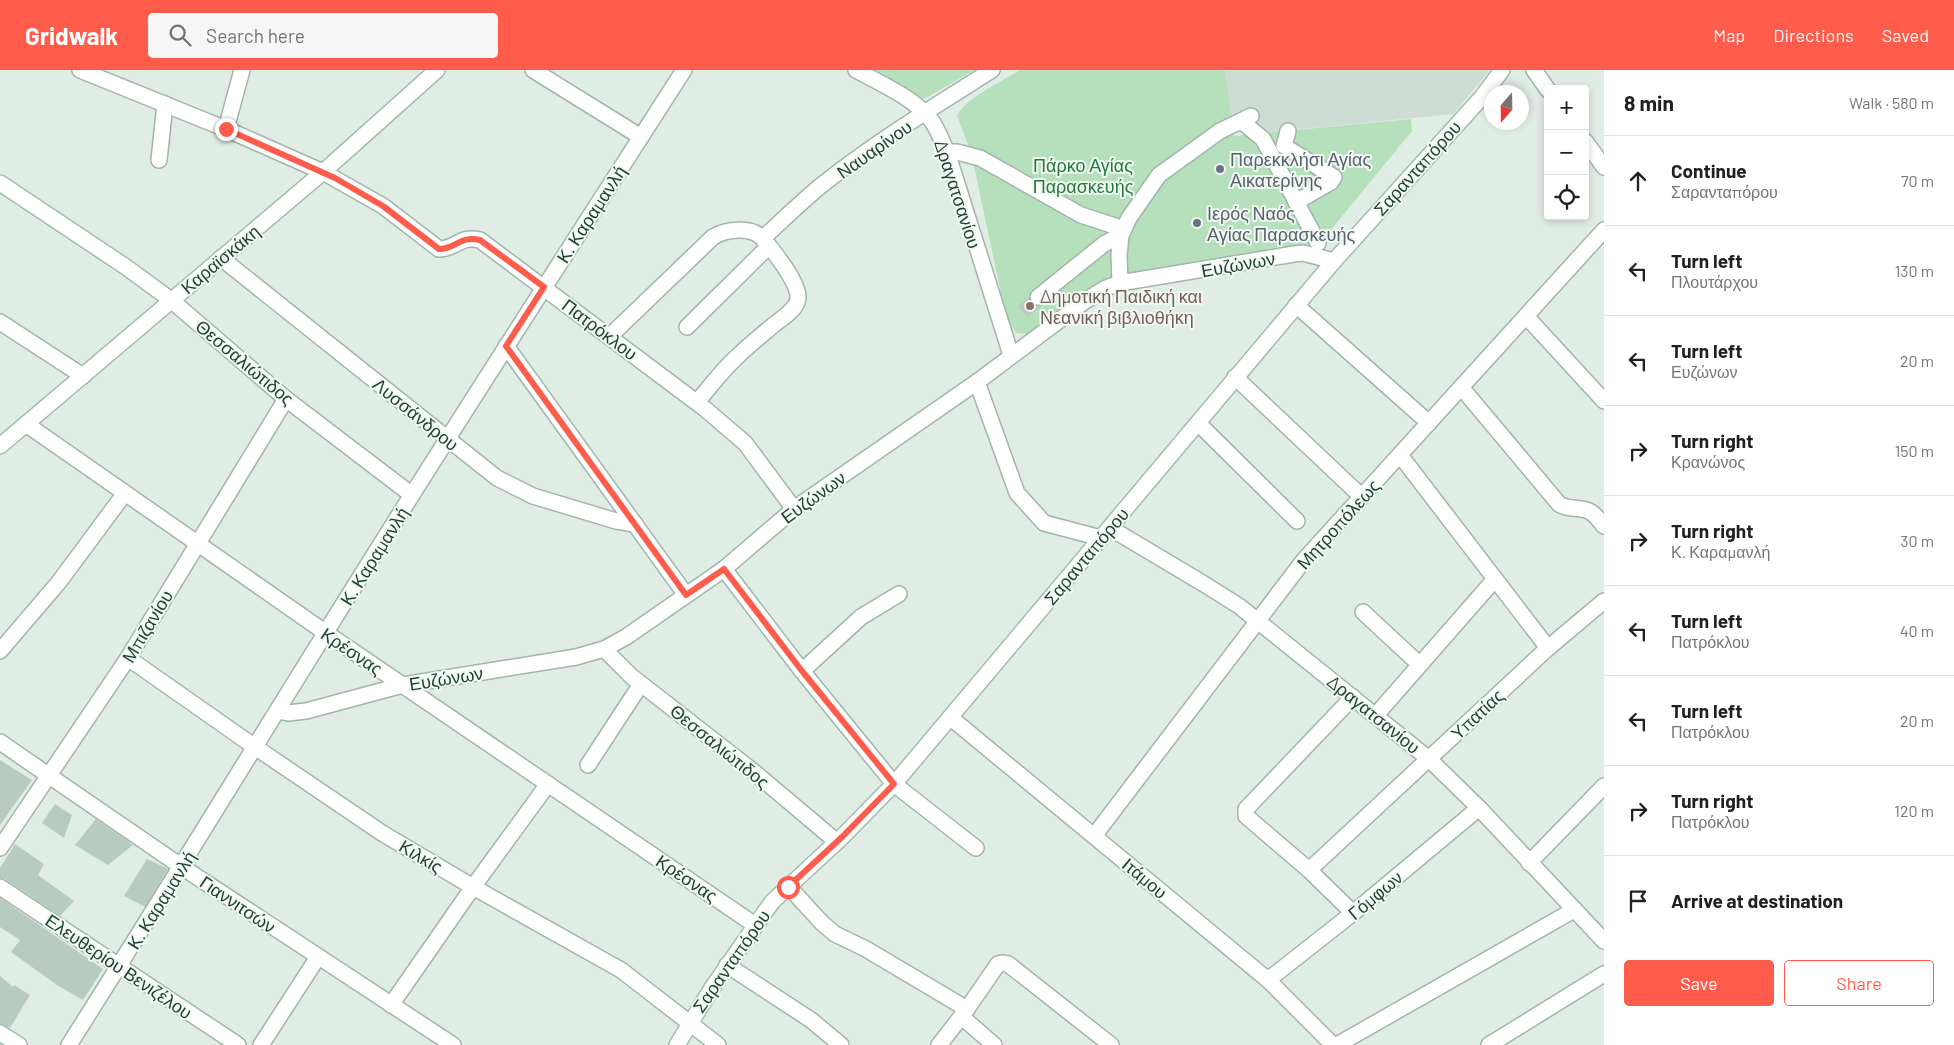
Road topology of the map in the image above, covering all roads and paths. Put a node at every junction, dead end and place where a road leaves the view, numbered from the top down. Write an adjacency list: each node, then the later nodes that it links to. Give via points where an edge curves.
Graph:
1 (80, 70): 10 (street, Πατρόκλου)
2 (242, 70): 14 (street)
3 (437, 70): 21 (street, Καραϊσκάκη)
4 (533, 70): 16 (street)
5 (684, 70): 16 (street, Κ. Καραμανλή)
6 (856, 70): 13 (street, Δραγατσανίου, via 906,98)
7 (992, 70): 13 (street, Ναυαρίνου)
8 (1502, 70): 29 (street, Σαρανταπόρου, via 1482,97)
9 (1534, 70): 11 (street)
10 (112, 76): 12 (street, Πατρόκλου)
11 (1544, 85)
12 (165, 104): 14 (street, Πατρόκλου); 19 (street)
13 (924, 113): 18 (street, Δραγατσανίου); 26 (street, Ναυαρίνου, via 823,184)
14 (226, 129): 21 (street, Πατρόκλου)
15 (1288, 131): 23 (street, via 1284,146 1334,177 1332,182)
16 (641, 137): 31 (street, Κ. Καραμανλή)
17 (1589, 146): 20 (street)
18 (947, 152): 25 (street, via 980,158 1081,215); 40 (street, Δραγατσανίου)
19 (158, 160)
20 (1604, 167)
21 (323, 172): 28 (street, Καραϊσκάκη); 31 (street, Πατρόκλου, via 383,206 433,246 444,249 467,238 480,240)
22 (0, 183): 33 (street, Θεσσαλιώτιδος)
23 (1296, 202): 25 (street, via 1263,139 1246,118 1159,175); 27 (street)
24 (1604, 230): 35 (street, Μητροπόλεως)
25 (1123, 232): 30 (street, via 1119,255); 32 (street)
26 (766, 242): 37 (street, Ναυαρίνου); 38 (street, via 757,233 744,230 727,231 713,237); 47 (street, via 792,280 798,292 797,303 736,356)
27 (1318, 243)
28 (220, 258): 33 (street, Καραϊσκάκη); 51 (street, Λυσσάνδρου)
29 (1334, 261): 30 (street, Ευζώνων, via 1303,253); 34 (street, Σαρανταπόρου)
30 (1120, 284): 40 (street, Ευζώνων, via 1106,288)
31 (544, 287): 38 (street, Πατρόκλου); 39 (street, Κ. Καραμανλή)
32 (1038, 298)
33 (171, 300): 41 (street, Καραϊσκάκη); 45 (street, Θεσσαλιώτιδος)
34 (1296, 305): 42 (street, Σαρανταπόρου); 49 (street)
35 (1526, 316): 44 (street, Μητροπόλεως); 46 (street)
36 (0, 322): 41 (street)
37 (687, 327)
38 (610, 336): 47 (street, Πατρόκλου)
39 (506, 346): 51 (street, Κ. Καραμανλή); 59 (street)
40 (1011, 355): 43 (street, Ευζώνων)
41 (83, 376): 50 (street, Καραϊσκάκη)
42 (1235, 377): 48 (street, Σαρανταπόρου); 56 (street)
43 (977, 382): 57 (street, Ευζώνων); 61 (street, Δραγατσανίου, via 1017,493 1044,523)
44 (1461, 387): 49 (street, Μητροπόλεως); 60 (street, via 1558,504 1585,510)
45 (286, 398): 55 (street, Θεσσαλιώτιδος); 62 (street, Μπιζανίου)
46 (1604, 401)
47 (697, 402): 57 (street, Πατρόκλου, via 745,443)
48 (1198, 423): 58 (street); 61 (street, Σαρανταπόρου)
49 (1429, 423): 53 (street, Μητροπόλεως)
50 (26, 424): 52 (street, Καραϊσκάκη); 54 (street, Κρέσνας)
51 (447, 439): 55 (street, Κ. Καραμανλή); 59 (street, Λυσσάνδρου, via 490,473 522,492)
52 (0, 446)
53 (1400, 455): 56 (street, Μητροπόλεως); 64 (street)
54 (125, 493): 62 (street, Κρέσνας); 73 (street, via 59,582)
55 (412, 496): 70 (street, Κ. Καραμανλή)
56 (1362, 497): 69 (street, Μητροπόλεως, via 1298,567)
57 (794, 509): 63 (street, Ευζώνων)
58 (1297, 521)
59 (635, 524): 66 (street)
60 (1604, 526)
61 (1105, 533): 69 (street, Δραγατσανίου, via 1204,584); 82 (street, Σαρανταπόρου)
62 (197, 544): 70 (street, Κρέσνας); 74 (street, Μπιζανίου)
63 (724, 569): 66 (street, Ευζώνων); 76 (street)
64 (1495, 580): 72 (street); 75 (street)
65 (899, 594): 76 (street, via 861,617)
66 (686, 595): 71 (street, Ευζώνων, via 626,638)
67 (1604, 601): 72 (street, Υπατίας)
68 (1362, 612): 75 (street)
69 (1258, 621): 79 (street, Δραγατσανίου); 92 (street, Μητροπόλεως)
70 (326, 633): 78 (street, Κρέσνας); 80 (street, Κ. Καραμανλή)
71 (604, 648): 77 (street, Θεσσαλιώτιδος); 78 (street, Ευζώνων, via 576,657)
72 (1548, 648): 85 (street, Υπατίας)
73 (0, 651)
74 (128, 658): 84 (street, Κιλκίς); 87 (street, Μπιζανίου)
75 (1419, 664): 81 (street)
76 (802, 671): 89 (street)
77 (641, 684): 86 (street); 93 (street, Θεσσαλιώτιδος)
78 (403, 685): 80 (street, Ευζώνων, via 306,711); 88 (street, Κρέσνας)
79 (1353, 697): 81 (street, Δραγατσανίου); 98 (street, via 1246,809 1246,816)
80 (278, 711): 84 (street, Κ. Καραμανλή)
81 (1376, 715): 85 (street, Δραγατσανίου)
82 (951, 718): 89 (street, Σαρανταπόρου); 92 (street, Ιτάμου)
83 (0, 742): 87 (street, Γιαννιτσών)
84 (256, 747): 97 (street, Κ. Καραμανλή); 100 (street, Κιλκίς, via 382,833)
85 (1429, 759): 91 (street, Δραγατσανίου); 98 (street, Υπατίας)
86 (588, 765)
87 (49, 776): 94 (street, Μπιζανίου); 97 (street, Γιαννιτσών)
88 (548, 784): 100 (street); 104 (street, Κρέσνας)
89 (894, 784): 93 (street, Σαρανταπόρου); 95 (street)
90 (1603, 790): 96 (street)
91 (1479, 808): 96 (street, Δραγατσανίου); 103 (street, Γόμφων)
92 (1094, 836): 110 (street, Ιτάμου)
93 (837, 842): 101 (street, Σαρανταπόρου)
94 (0, 848)
95 (976, 848)
96 (1529, 863): 102 (street, Δραγατσανίου)
97 (182, 867): 106 (street, Γιαννιτσών); 107 (street, Κ. Καραμανλή)
98 (1309, 870): 103 (street)
99 (0, 887): 107 (street, Ελευθερίου Βενιζέλου)
100 (473, 887): 111 (street); 113 (street, Κιλκίς, via 621,970)
101 (788, 887): 104 (street, Σαρανταπόρου, via 772,902); 112 (street, via 835,934 866,949)
102 (1574, 910): 105 (street, Δραγατσανίου); 127 (street)
103 (1353, 913): 110 (street, Γόμφων)
104 (756, 925): 108 (street, Σαρανταπόρου)
105 (1604, 941)
106 (318, 957): 111 (street, Γιαννιτσών); 118 (street)
107 (120, 965): 116 (street, Κ. Καραμανλή); 117 (street, Ελευθερίου Βενιζέλου)
108 (727, 965): 113 (street, Σαρανταπόρου); 122 (street, via 811,1020)
109 (1604, 974): 128 (street)
110 (1268, 980): 126 (street, Ιτάμου)
111 (391, 1005): 119 (street, Γιαννιτσών)
112 (964, 1013): 123 (street); 124 (street); 125 (street, via 998,964 1008,964)
113 (689, 1022): 120 (street, Σαρανταπόρου); 121 (street, Κιλκίς)
114 (0, 1032): 115 (street)
115 (19, 1045)
116 (69, 1045)
117 (238, 1045)
118 (261, 1045)
119 (453, 1045)
120 (677, 1045)
121 (718, 1045)
122 (841, 1045)
123 (939, 1045)
124 (994, 1045)
125 (1111, 1045)
126 (1333, 1045)
127 (1337, 1045)
128 (1489, 1045)

